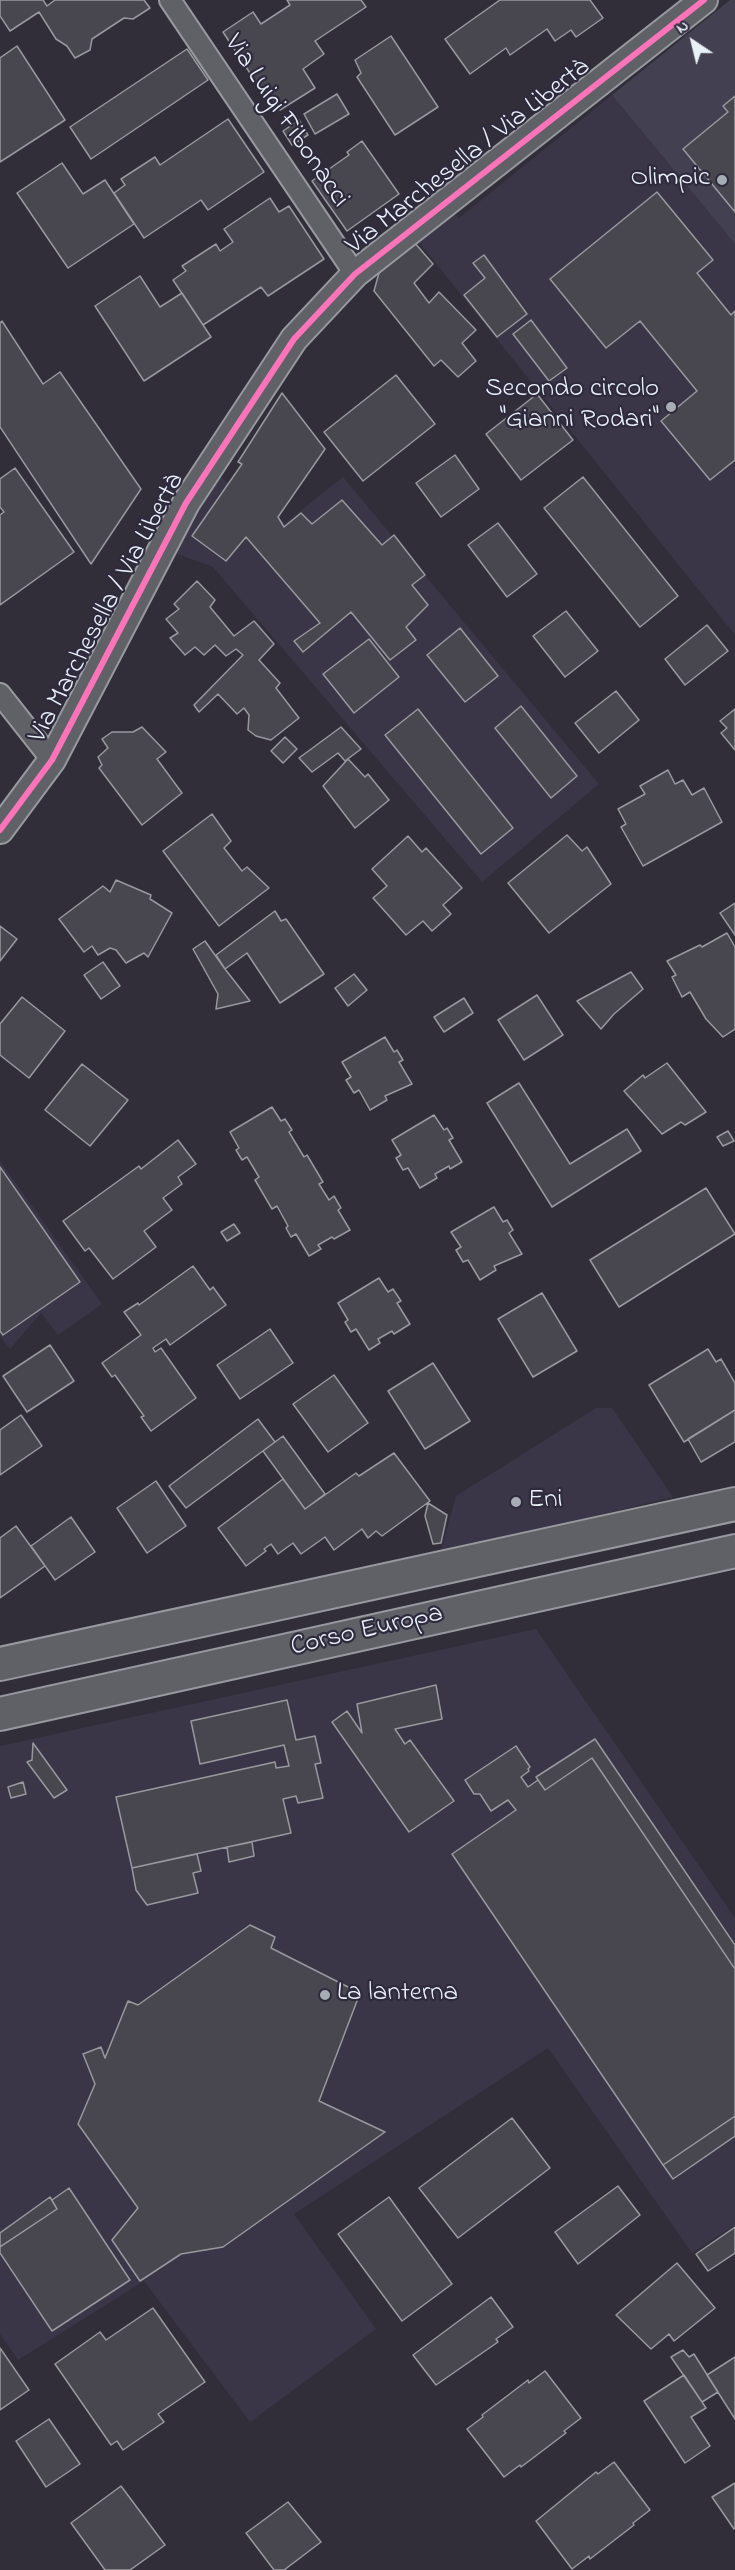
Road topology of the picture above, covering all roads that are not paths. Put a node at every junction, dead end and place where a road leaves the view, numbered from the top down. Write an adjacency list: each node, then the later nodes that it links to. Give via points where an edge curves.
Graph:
1 (170, 0): 3 (street, Via Luigi Fibonacci)
2 (704, 0): 3 (street, Via Marchesella / Via Libertà)
3 (355, 274): 5 (street, Via Marchesella / Via Libertà, via 294,339 186,503)
4 (0, 694): 5 (street)
5 (52, 760): 6 (street, Via Marchesella / Via Libertà)
6 (0, 830)
7 (735, 1504): 9 (main road, Corso Europa)
8 (732, 1558): 10 (main road, Corso Europa)
9 (0, 1664)
10 (0, 1714)

